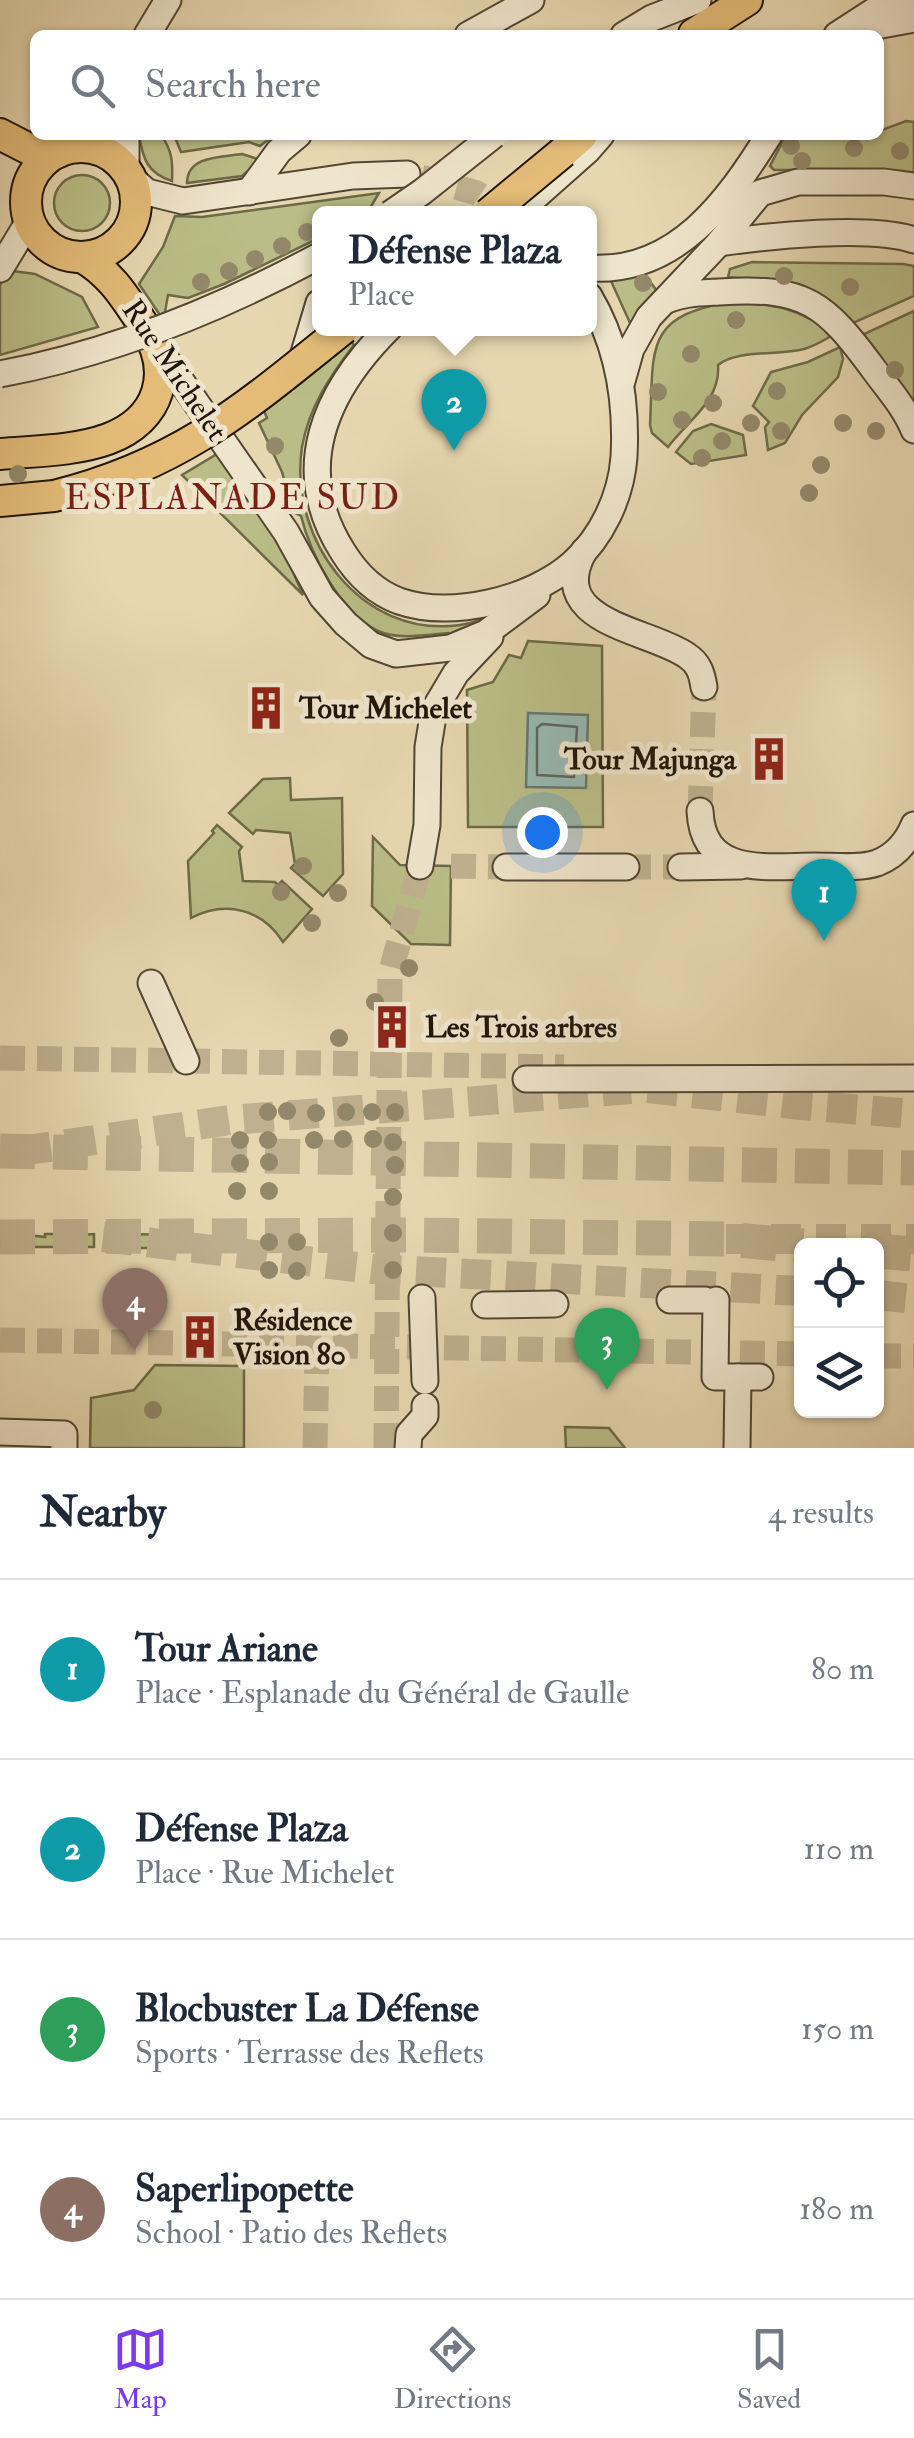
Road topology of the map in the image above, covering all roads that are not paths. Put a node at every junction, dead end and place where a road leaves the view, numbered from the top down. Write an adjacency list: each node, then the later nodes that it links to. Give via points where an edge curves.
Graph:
1 (168, 0): 8 (street)
2 (531, 0): 9 (street)
3 (698, 0): 10 (street)
4 (734, 0): 11 (main road)
5 (747, 0): 12 (main road)
6 (906, 0): 13 (street)
7 (914, 19): 14 (street)
8 (150, 30)
9 (477, 30)
10 (632, 30)
11 (698, 30)
12 (699, 30)
13 (845, 30)
14 (863, 30)
15 (0, 134): 22 (main road, via 20,146)
16 (126, 140): 23 (street)
17 (292, 140): 26 (street)
18 (487, 140): 28 (street, bridge)
19 (597, 140): 30 (street)
20 (766, 140): 36 (street, via 733,190 685,239 633,264)
21 (573, 144): 29 (main road, bridge)
22 (72, 145): 23 (main road, via 102,152); 31 (main road, via 41,165 29,184)
23 (128, 174): 26 (street, via 147,192 183,201); 34 (main road, via 136,200 129,229 114,247)
24 (407, 174): 26 (street)
25 (914, 186): 33 (street, via 772,187 752,199)
26 (249, 192)
27 (0, 193): 31 (main road)
28 (401, 206)
29 (498, 206)
30 (525, 206)
31 (29, 221): 34 (main road, via 51,249); 37 (street)
32 (914, 240): 33 (street, via 865,234)
33 (719, 243): 38 (street)
34 (82, 257): 43 (main road, Rue Michelet, via 110,278)
35 (312, 260): 45 (street, bridge, via 153,332)
36 (597, 267)
37 (0, 269)
38 (665, 301): 46 (street, via 637,336); 47 (street, via 758,290 805,300 851,338)
39 (597, 312): 46 (street)
40 (312, 327): 44 (street)
41 (334, 336): 44 (main road, bridge)
42 (382, 336): 50 (street, via 334,397 320,440 317,491 347,560 381,592 431,607 496,601)
43 (156, 344): 48 (main road, via 159,388 132,426 89,444); 51 (street, Rue Michelet, via 286,532 322,596 362,639 396,654 444,649)
44 (301, 362): 49 (main road, bridge, via 192,443 102,484)
45 (0, 374)
46 (621, 386): 50 (street, via 622,475 613,505)
47 (914, 430)
48 (0, 454)
49 (0, 501)
50 (578, 558): 51 (street, Rue Michelet); 52 (street, via 576,578 590,610 688,655)
51 (512, 615): 55 (street, via 456,673 434,710)
52 (704, 687)
53 (700, 811): 56 (street, via 713,849)
54 (914, 825): 56 (street, via 895,852 868,865)
55 (420, 866)
56 (752, 866): 59 (street)
57 (506, 867): 58 (street)
58 (626, 867)
59 (681, 867)
60 (151, 984): 61 (street)
61 (186, 1061)
62 (914, 1078): 63 (street)
63 (526, 1079)
64 (422, 1298): 70 (street, via 418,1375 425,1416 409,1434)
65 (688, 1301): 71 (street, via 714,1377 749,1377)
66 (555, 1304): 67 (street)
67 (485, 1305)
68 (0, 1432): 69 (street, via 64,1434)
69 (64, 1448)
70 (408, 1448)
71 (737, 1448)

